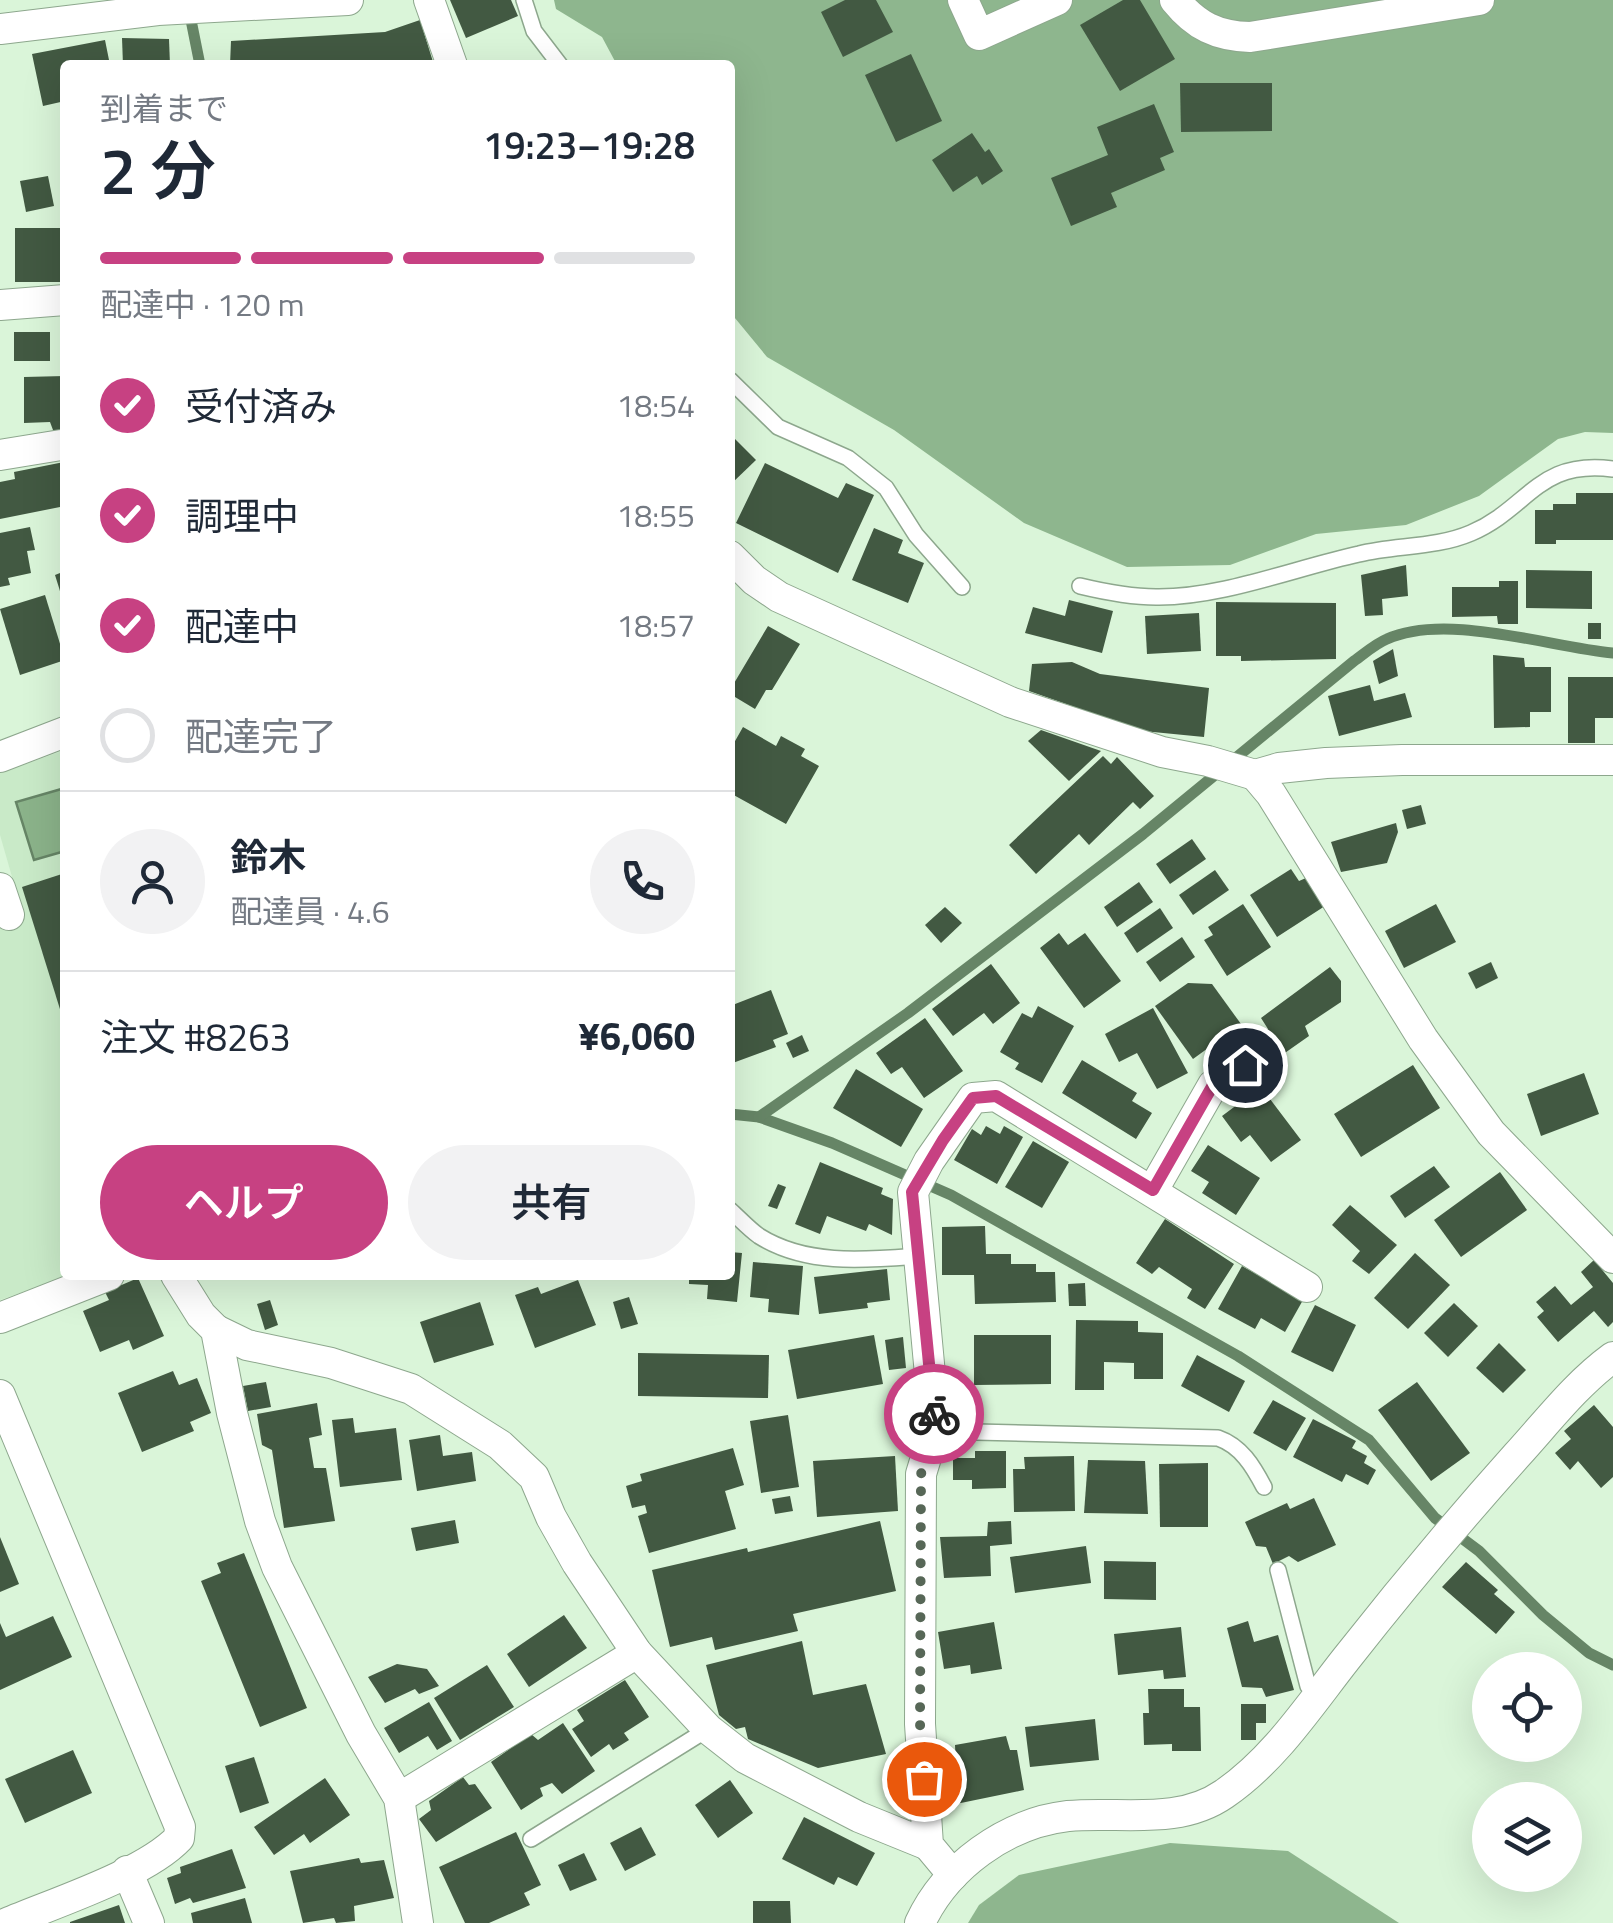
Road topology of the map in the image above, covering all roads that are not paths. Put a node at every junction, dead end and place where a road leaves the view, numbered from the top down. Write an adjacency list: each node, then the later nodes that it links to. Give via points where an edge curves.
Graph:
1 (348, 0): 8 (street)
2 (430, 0): 10 (street)
3 (524, 0): 11 (lane, via 534,31)
4 (963, 0): 5 (street, via 979,35)
5 (1057, 0)
6 (1175, 0): 7 (street, via 1212,32 1250,37)
7 (1479, 0)
8 (41, 11): 9 (street)
9 (0, 29)
10 (450, 60)
11 (556, 60)
12 (60, 300): 13 (street)
13 (0, 304)
14 (735, 385): 20 (lane, via 778,427 848,458 886,488)
15 (60, 446): 16 (street)
16 (0, 455)
17 (1613, 469): 19 (lane, via 1556,472 1475,532 1438,544 1360,553 1158,598)
18 (735, 561): 24 (street, via 779,597 1010,702)
19 (1080, 586)
20 (962, 587)
21 (60, 734): 22 (street)
22 (0, 757)
23 (1613, 760): 24 (street, via 1326,763)
24 (1255, 775): 29 (street, via 1491,1133)
25 (1245, 1065): 26 (street, via 1213,1085)
26 (1153, 1190): 28 (street, via 996,1096 973,1098 912,1192); 32 (street)
27 (735, 1214): 28 (lane, via 758,1235 812,1255 844,1261)
28 (919, 1256): 37 (street)
29 (1613, 1258)
30 (96, 1280): 33 (street)
31 (179, 1280): 34 (street)
32 (1307, 1287)
33 (0, 1318)
34 (216, 1330): 40 (street, via 247,1345 411,1389 500,1444 534,1477 577,1563); 43 (street, via 232,1413 277,1567)
35 (1613, 1357): 41 (street, via 1438,1544)
36 (0, 1394): 46 (street, via 180,1826 172,1846)
37 (934, 1432): 38 (lane, via 1218,1438 1250,1461); 45 (street, via 921,1474 920,1724)
38 (1264, 1487)
39 (1278, 1570): 41 (lane)
40 (637, 1653): 42 (street); 43 (street)
41 (1316, 1696): 47 (street, via 1274,1751 1212,1801 1175,1814 1066,1816 980,1851)
42 (708, 1729): 44 (lane); 45 (street, via 745,1758)
43 (398, 1798): 50 (street)
44 (531, 1839)
45 (928, 1845): 47 (street)
46 (127, 1872): 48 (street); 49 (street)
47 (952, 1875): 51 (street)
48 (7, 1923)
49 (149, 1923)
50 (418, 1923)
51 (920, 1923)

